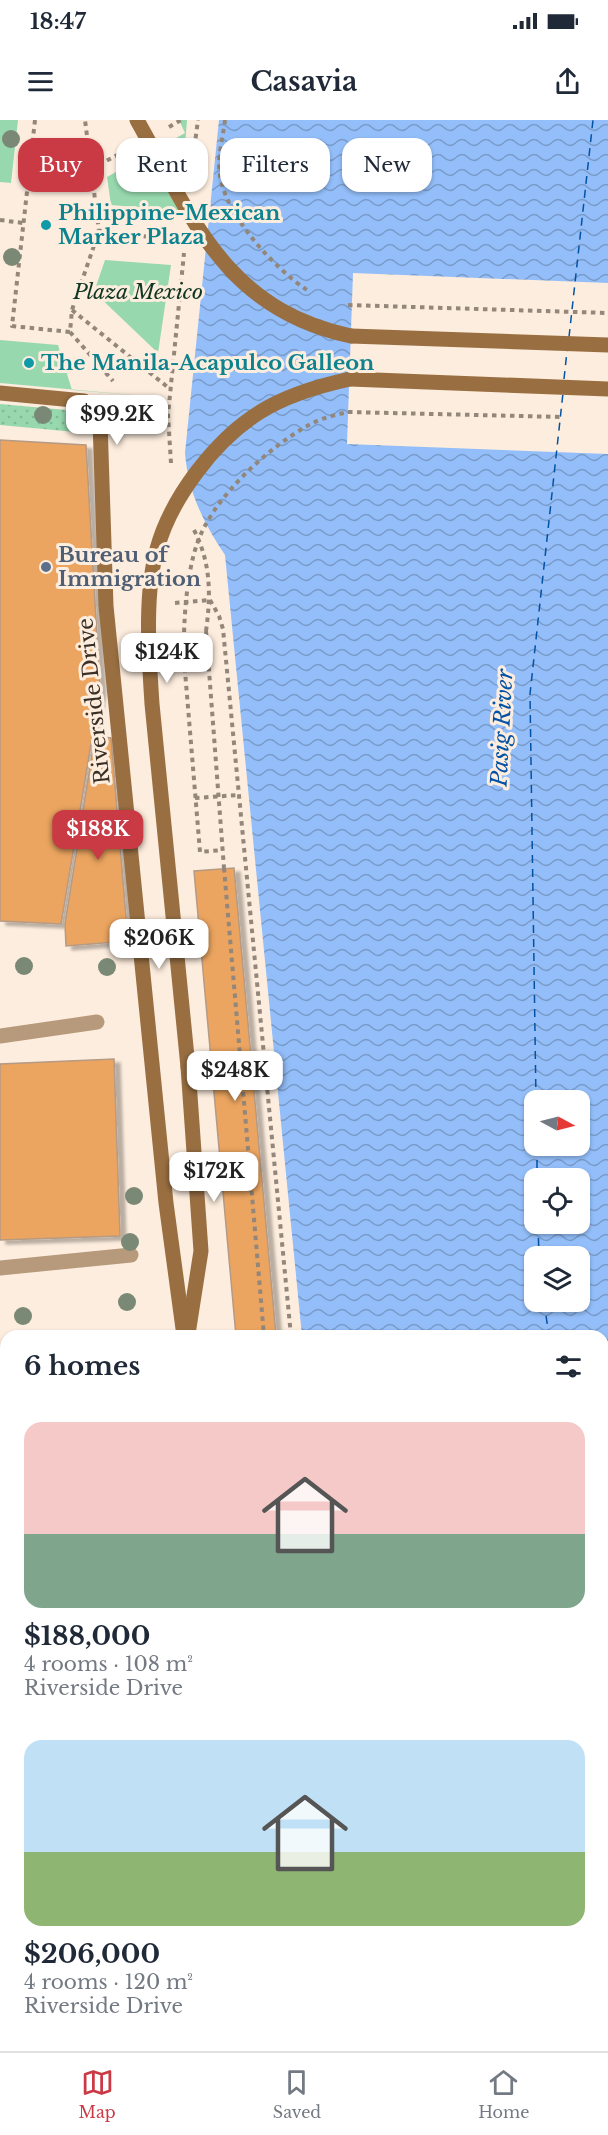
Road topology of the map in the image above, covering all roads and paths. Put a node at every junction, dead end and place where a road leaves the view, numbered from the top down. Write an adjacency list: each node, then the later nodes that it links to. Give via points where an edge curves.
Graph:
1 (34, 120): 6 (path)
2 (85, 120): 7 (path)
3 (137, 120): 14 (street, bridge, via 188,213 221,262 251,291 291,318 351,336)
4 (225, 120): 9 (path, via 219,166 230,202 286,276)
5 (0, 220): 6 (path)
6 (23, 223): 13 (path, via 12,326)
7 (99, 231): 8 (path); 11 (path)
8 (185, 241)
9 (316, 296)
10 (345, 304): 12 (path)
11 (72, 310): 13 (path); 16 (path)
12 (608, 313)
13 (70, 332): 15 (path)
14 (608, 345)
15 (113, 381)
16 (170, 389)
17 (608, 389): 28 (street, bridge, via 350,379 309,388 259,412 217,449 192,477 170,514 157,550 149,647 201,1251)
18 (0, 393): 27 (street, Riverside Drive, via 84,401 100,421 106,606 166,1203)
19 (573, 417): 21 (path, bridge, via 348,412 308,425 240,480 213,513 196,544 184,625)
20 (238, 795): 21 (path); 22 (path, bridge, via 223,629 210,600 206,631); 30 (path)
21 (195, 798): 22 (path, via 200,852)
22 (222, 850): 29 (path, bridge)
23 (97, 1022): 24 (lane)
24 (0, 1036)
25 (131, 1255): 26 (lane)
26 (0, 1268)
27 (184, 1330)
28 (186, 1330)
29 (263, 1330)
30 (290, 1330)

